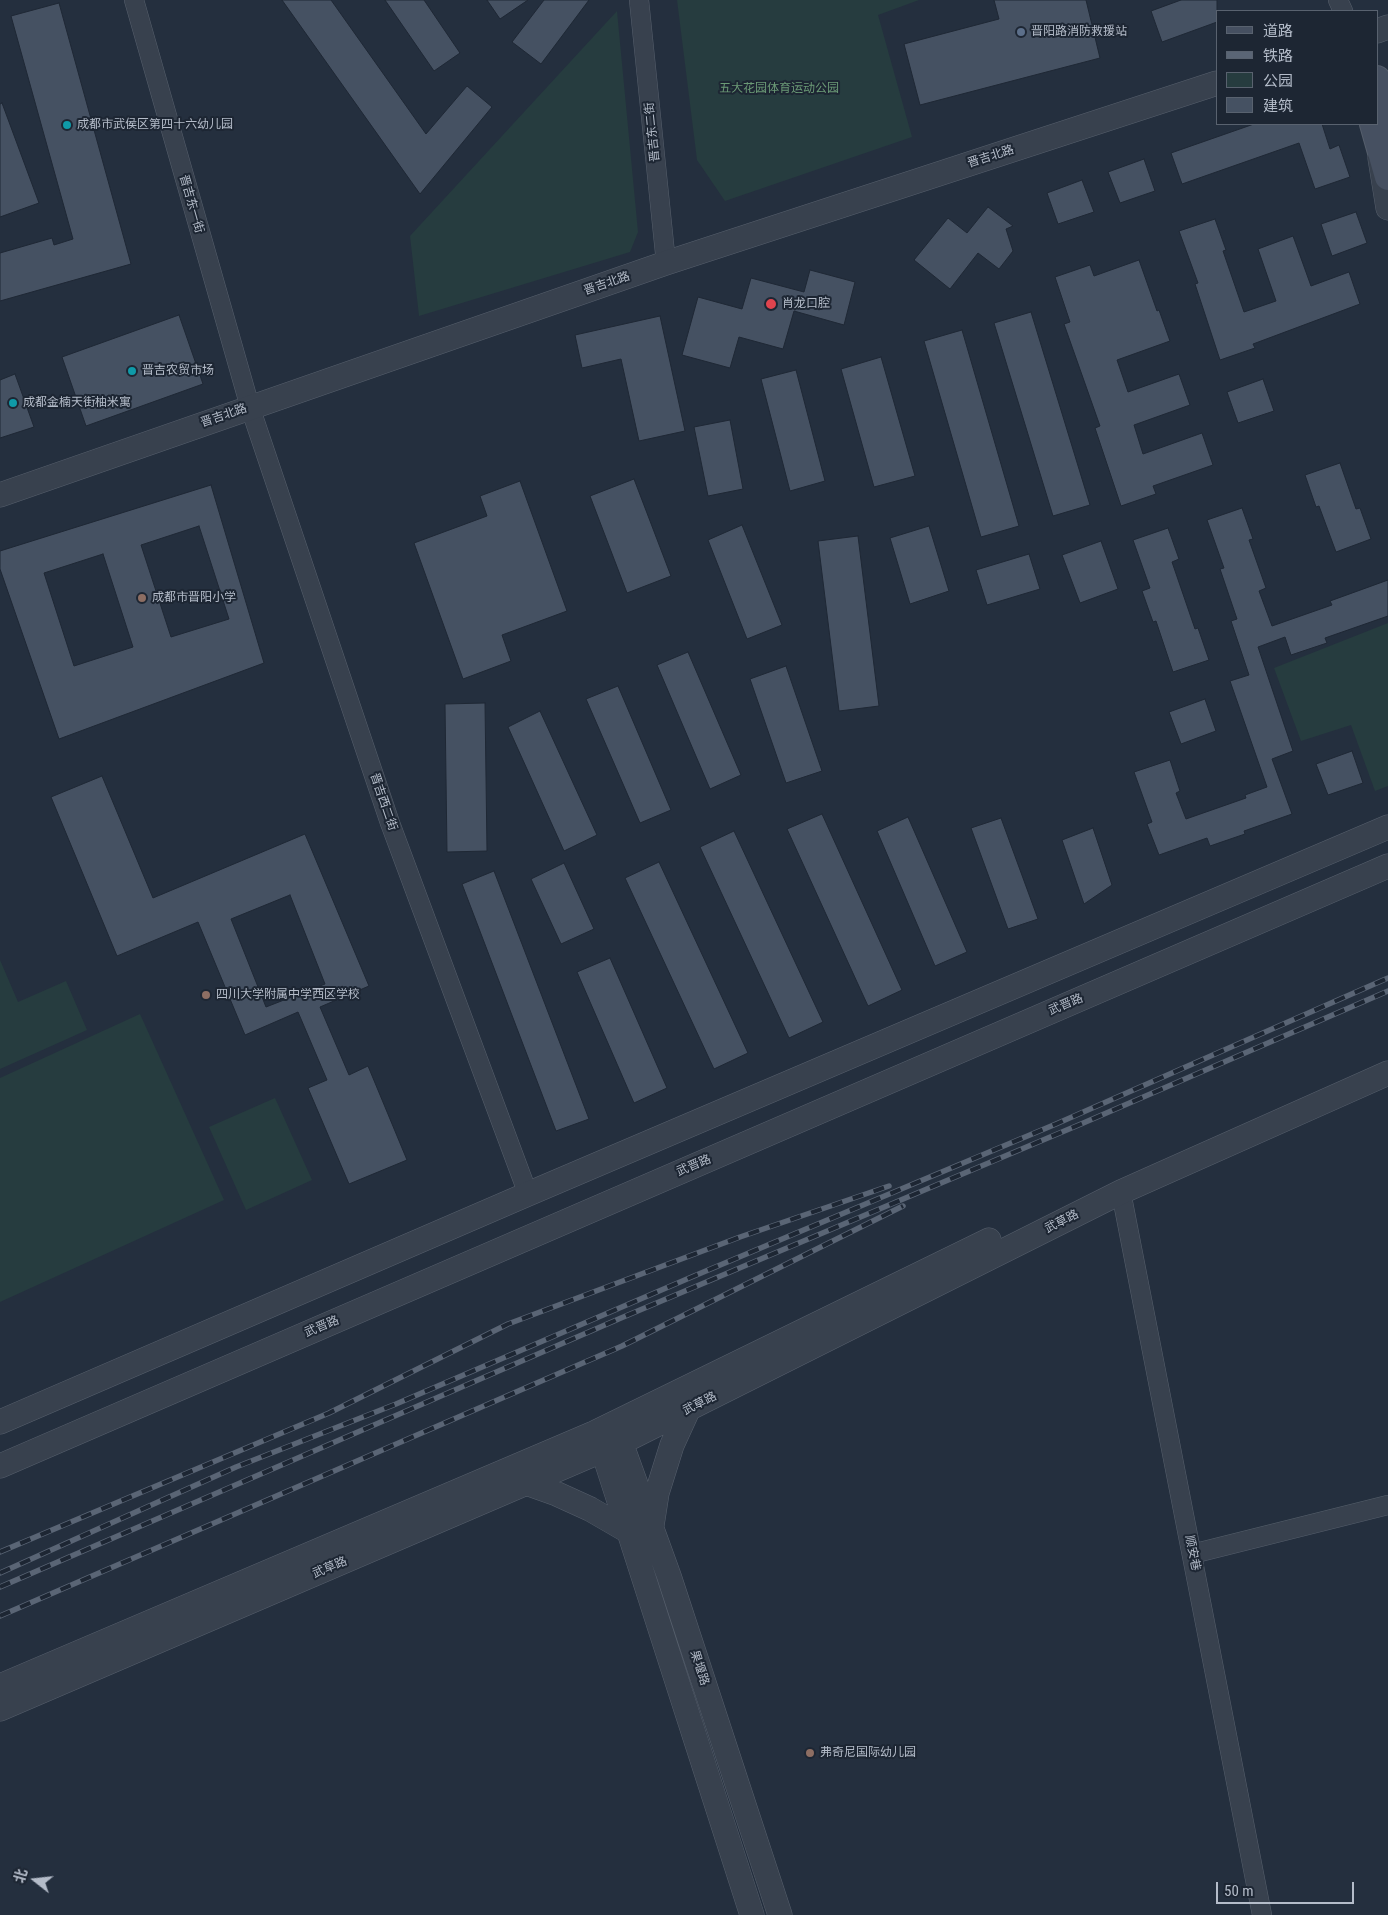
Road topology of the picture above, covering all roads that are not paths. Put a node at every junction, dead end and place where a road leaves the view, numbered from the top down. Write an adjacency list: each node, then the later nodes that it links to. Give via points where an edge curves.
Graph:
1 (134, 0): 9 (street, 晋吉东一街)
2 (639, 0): 8 (street, 晋吉东二街)
3 (1216, 83): 8 (street, 晋吉北路)
4 (1378, 104): 5 (main road)
5 (1379, 128): 6 (main road); 7 (street)
6 (1388, 176)
7 (1388, 208)
8 (666, 263): 9 (street, 晋吉北路)
9 (250, 406): 10 (street, 晋吉北路); 16 (street, 晋吉西二街, via 390,823)
10 (0, 494)
11 (1388, 827): 16 (street)
12 (1388, 866): 20 (street, 武晋路)
13 (1388, 1057): 19 (street, 武草路, via 1130,1171)
14 (1388, 1073): 15 (street, 武草路)
15 (1121, 1192): 17 (street, 武草路); 25 (street, 顺安巷)
16 (528, 1194): 18 (street)
17 (688, 1410): 19 (street, 武草路); 23 (street, via 657,1493)
18 (0, 1422)
19 (608, 1437): 21 (street, 武草路); 23 (street, 果堰路); 24 (street, 果堰路); 26 (street, 武草路)
20 (0, 1466)
21 (526, 1483): 24 (street, via 590,1509); 27 (street, 武草路)
22 (1388, 1505): 25 (street)
23 (652, 1527): 29 (street, 果堰路)
24 (628, 1531): 28 (street, 果堰路)
25 (1192, 1554): 30 (street, 顺安巷)
26 (0, 1686)
27 (0, 1709)
28 (752, 1915)
29 (780, 1915)
30 (1262, 1915)

